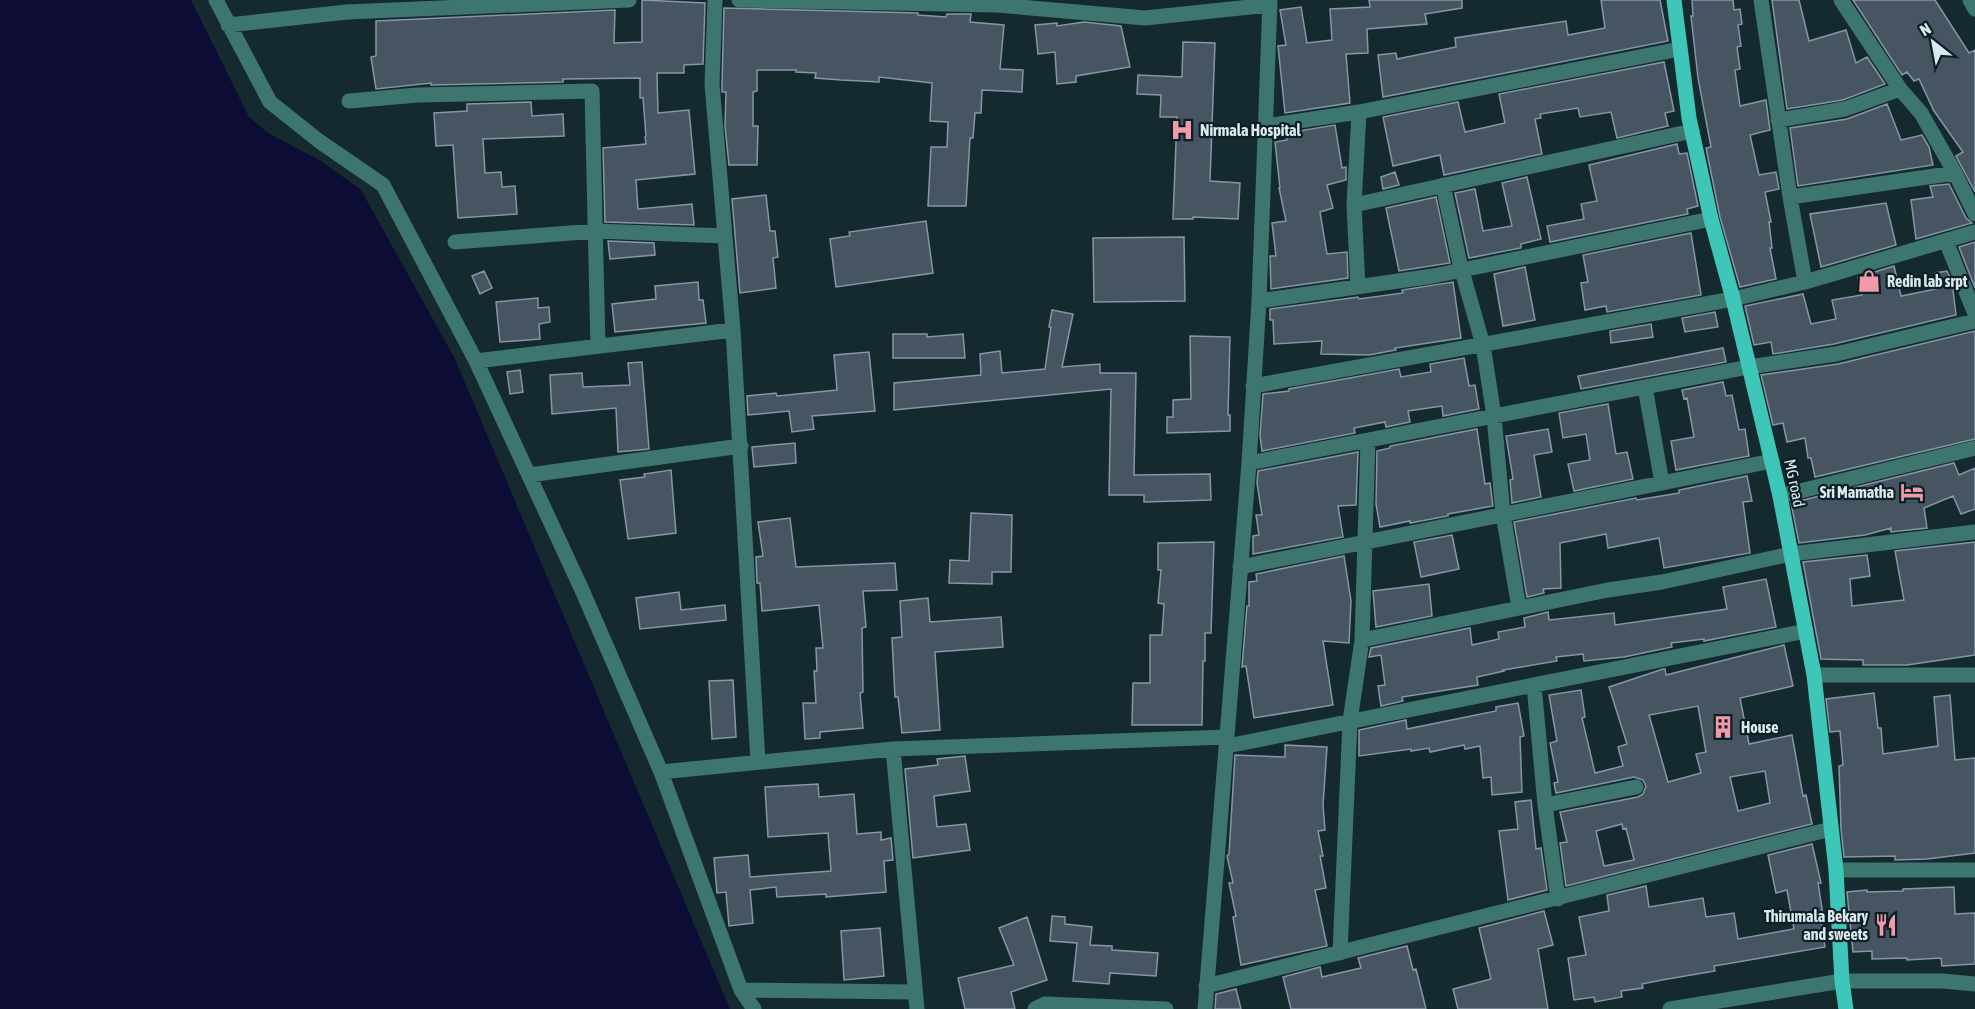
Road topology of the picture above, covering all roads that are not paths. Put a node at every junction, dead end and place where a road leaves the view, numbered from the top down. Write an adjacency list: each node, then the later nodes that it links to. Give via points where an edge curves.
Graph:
1 (216, 0): 11 (street)
2 (629, 0): 11 (street, via 347,12)
3 (715, 0): 27 (street, via 712,84)
4 (739, 0): 9 (street, via 997,5 1145,18)
5 (1674, 0): 12 (main road, MG road)
6 (1761, 0): 16 (street)
7 (1841, 0): 13 (street)
8 (1970, 0): 10 (street)
9 (1269, 2): 17 (street)
10 (1975, 9)
11 (228, 25): 40 (street, via 270,102 383,185)
12 (1680, 49): 15 (street); 18 (main road, MG road)
13 (1900, 89): 16 (street, via 1845,109); 19 (street, via 1922,113)
14 (349, 100): 25 (street, via 592,91)
15 (1359, 112): 17 (street); 22 (street)
16 (1778, 120): 21 (street)
17 (1265, 126): 34 (street)
18 (1692, 131): 20 (street); 24 (main road, MG road)
19 (1955, 173): 21 (street); 23 (street)
20 (1443, 185): 22 (street); 30 (street)
21 (1790, 197): 31 (street)
22 (1354, 205): 32 (street)
23 (1975, 214)
24 (1711, 219): 30 (street); 33 (main road, MG road)
25 (596, 231): 27 (street); 29 (street); 39 (street)
26 (1975, 232): 28 (street)
27 (725, 236): 37 (street)
28 (1946, 241): 31 (street); 35 (street)
29 (455, 242)
30 (1461, 270): 32 (street); 38 (street)
31 (1805, 282): 33 (street)
32 (1358, 287): 34 (street)
33 (1732, 299): 38 (street); 41 (main road, MG road)
34 (1259, 302): 42 (street)
35 (1975, 314)
36 (1975, 321): 41 (street, via 1836,354)
37 (733, 330): 39 (street); 46 (street)
38 (1483, 345): 42 (street); 44 (street)
39 (598, 346): 40 (street)
40 (476, 361): 50 (street)
41 (1749, 367): 43 (street); 48 (main road, MG road)
42 (1253, 386): 49 (street)
43 (1645, 387): 44 (street); 51 (street)
44 (1494, 416): 45 (street); 53 (street)
45 (1368, 440): 49 (street); 55 (street)
46 (741, 446): 50 (street); 67 (street)
47 (1975, 448): 52 (street)
48 (1772, 461): 51 (street); 52 (main road, MG road)
49 (1249, 463): 57 (street)
50 (529, 475): 68 (street)
51 (1662, 483): 53 (street)
52 (1780, 496): 56 (main road, MG road)
53 (1503, 514): 55 (street); 58 (street)
54 (1975, 532): 56 (street)
55 (1365, 542): 57 (street); 60 (street)
56 (1791, 554): 58 (street); 59 (main road, MG road)
57 (1240, 567): 65 (street)
58 (1519, 608): 60 (street)
59 (1806, 631): 61 (main road, MG road); 63 (street)
60 (1362, 640): 64 (street)
61 (1814, 675): 62 (street); 71 (main road, MG road)
62 (1975, 675)
63 (1533, 685): 64 (street); 70 (street)
64 (1350, 721): 65 (street); 75 (street)
65 (1227, 742): 66 (street); 78 (street)
66 (893, 748): 67 (street); 80 (street)
67 (758, 762): 68 (street)
68 (661, 772): 79 (street)
69 (1636, 787): 70 (street)
70 (1545, 804): 74 (street)
71 (1831, 829): 72 (main road, MG road); 74 (street)
72 (1836, 870): 73 (street); 76 (main road, MG road)
73 (1975, 870)
74 (1558, 899): 75 (street)
75 (1340, 953): 78 (street)
76 (1842, 981): 77 (street); 86 (street); 87 (main road, MG road)
77 (1975, 984)
78 (1206, 986): 85 (street)
79 (741, 990): 80 (street); 81 (street)
80 (915, 992): 82 (street)
81 (754, 1009)
82 (917, 1009)
83 (1035, 1009): 84 (street, via 1045,1004)
84 (1166, 1009)
85 (1205, 1009)
86 (1670, 1009)
87 (1846, 1009)

